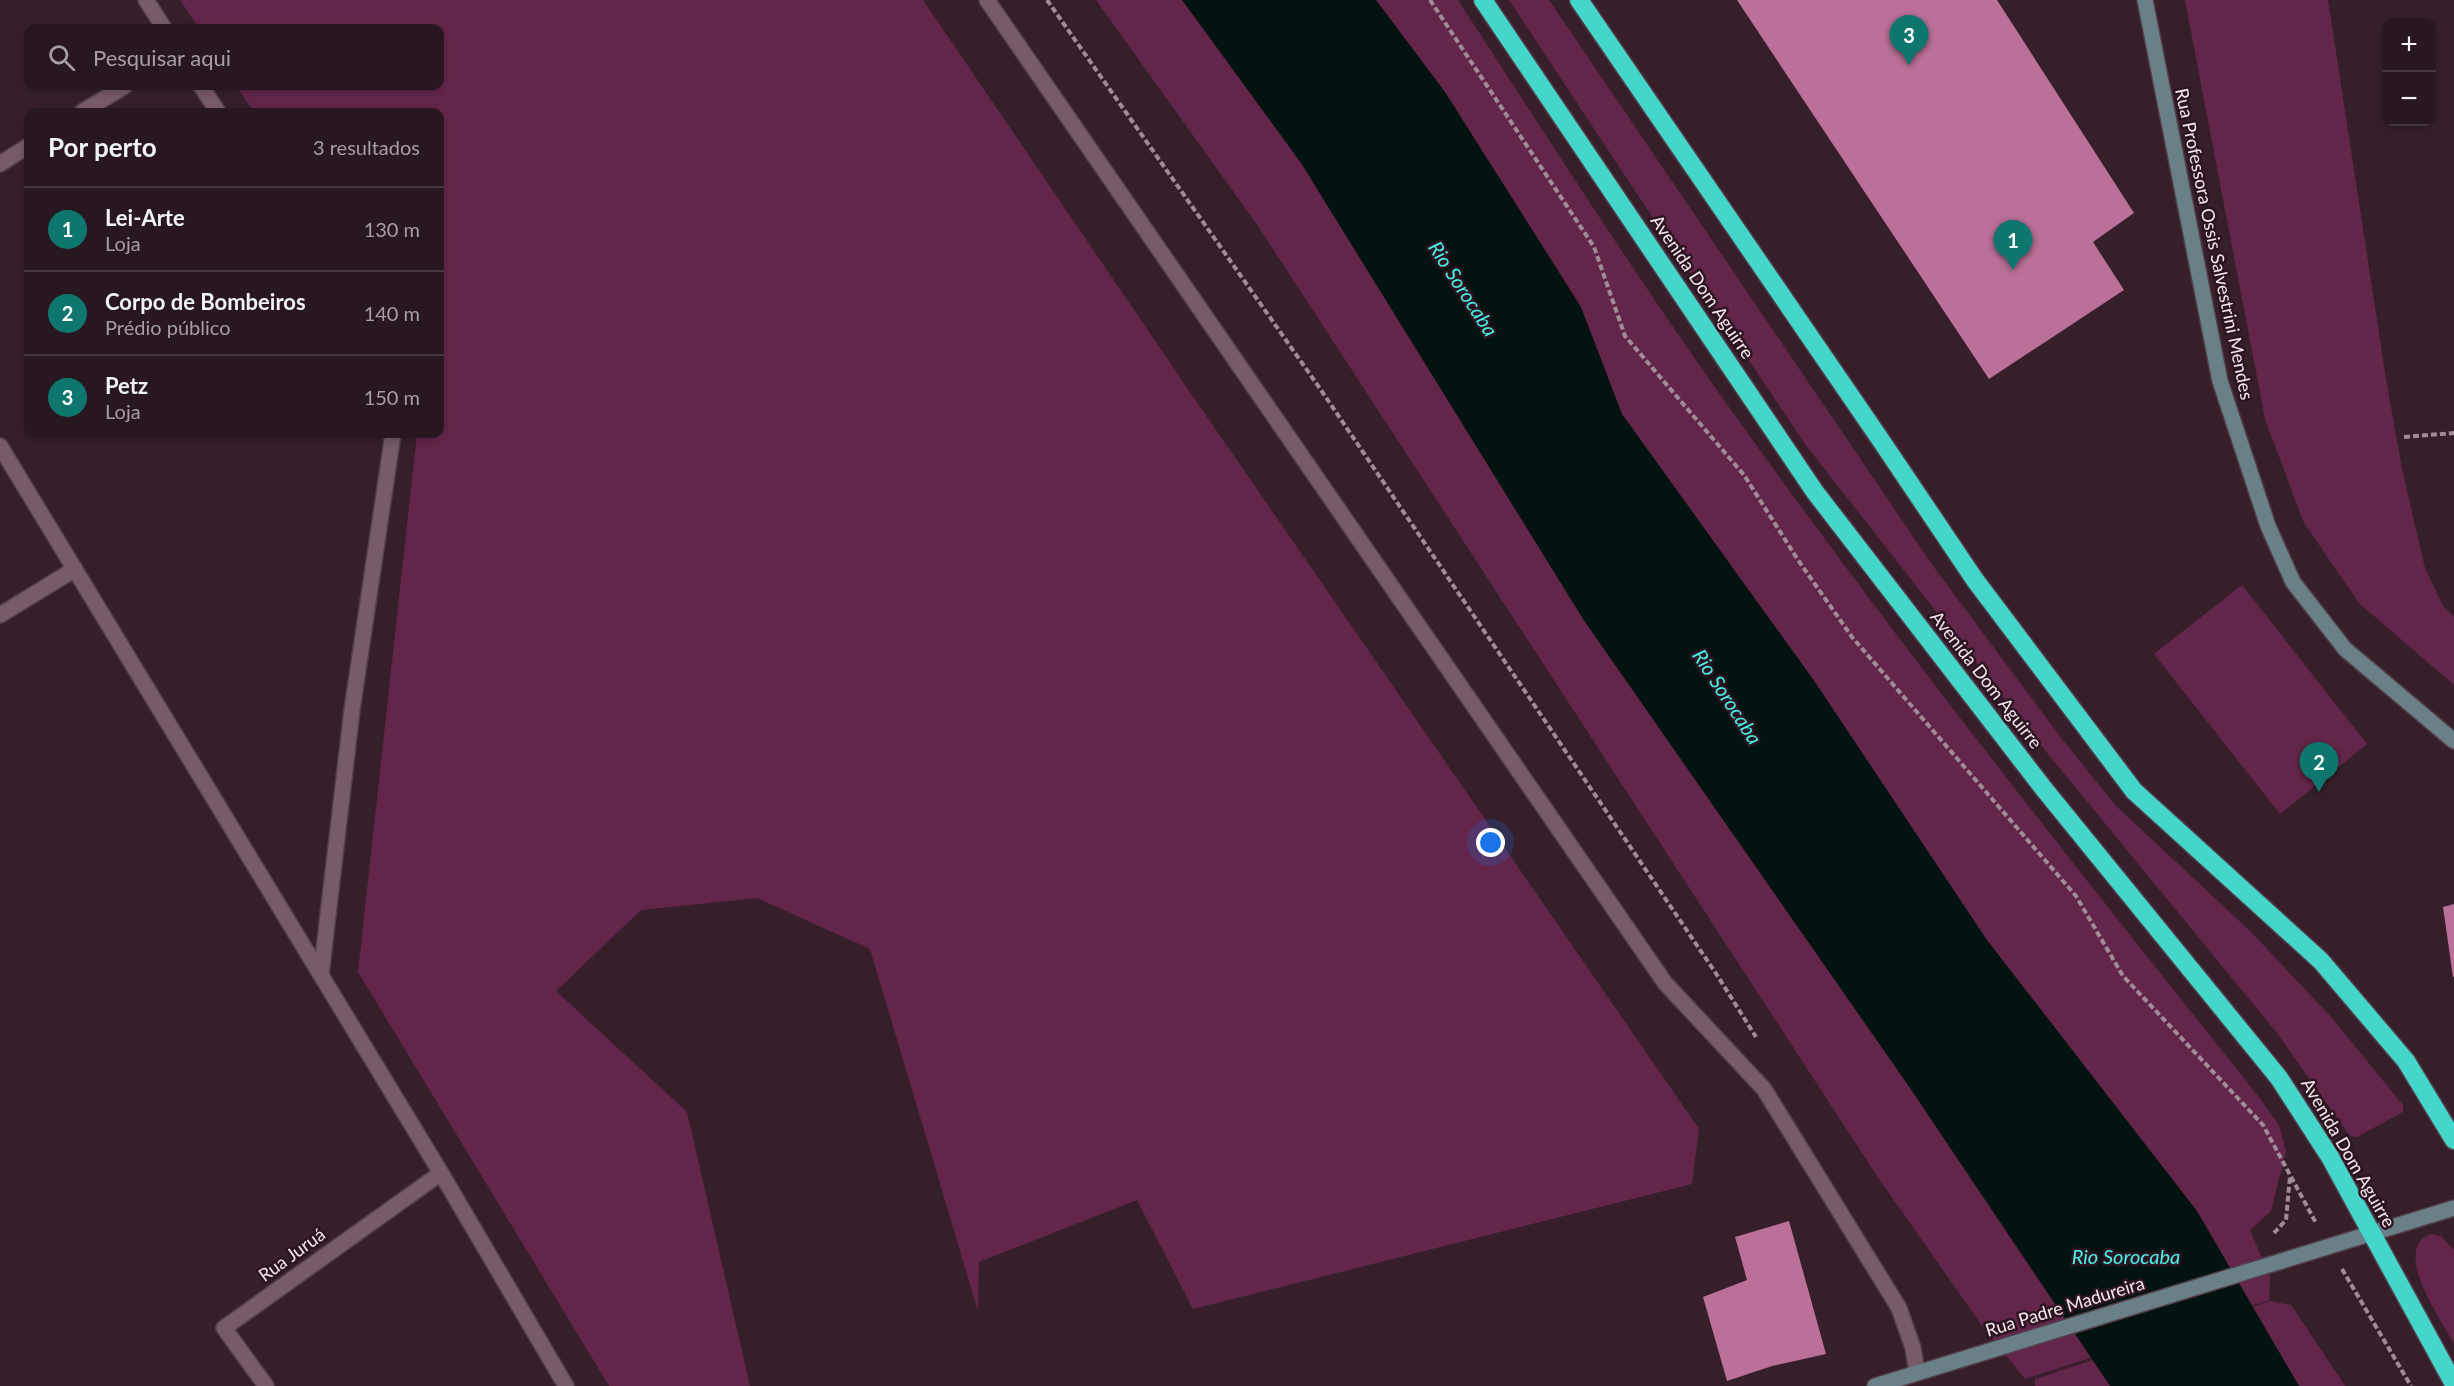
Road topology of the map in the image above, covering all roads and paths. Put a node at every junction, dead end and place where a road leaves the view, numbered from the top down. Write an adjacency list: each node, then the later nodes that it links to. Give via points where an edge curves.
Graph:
1 (146, 0): 8 (lane)
2 (987, 0): 31 (lane, via 1665,983 1764,1089 1899,1308)
3 (1047, 0): 23 (path, via 1321,390)
4 (1430, 0): 26 (path, via 1594,247 1625,336 1744,475 1852,637 2076,896 2123,976 2263,1125)
5 (1483, 0): 28 (highway, Avenida Dom Aguirre, via 1815,492 2044,789 2279,1078 2325,1149)
6 (1579, 0): 24 (highway, via 1975,580 2134,791 2321,961 2406,1061)
7 (2145, 0): 21 (main road, Rua Professora Ossis Salvestrini Mendes, via 2220,381 2268,526 2293,582 2345,649)
8 (161, 24)
9 (118, 90): 11 (lane)
10 (204, 90): 12 (lane)
11 (89, 108)
12 (215, 108)
13 (24, 149): 14 (lane)
14 (0, 164)
15 (2454, 433): 16 (path)
16 (2404, 437)
17 (392, 438): 22 (lane, via 352,710)
18 (0, 446): 19 (lane)
19 (75, 569): 20 (lane); 22 (lane)
20 (0, 615)
21 (2454, 741)
22 (321, 975): 25 (lane)
23 (1760, 1043)
24 (2454, 1140)
25 (441, 1173): 33 (lane, Rua Juruá, via 224,1328); 34 (lane)
26 (2290, 1176): 29 (path, via 2286,1220); 30 (path)
27 (2454, 1208): 28 (main road, Rua Padre Madureira)
28 (2370, 1233): 30 (main road, Rua Padre Madureira); 32 (highway, Avenida Dom Aguirre)
29 (2268, 1239)
30 (2329, 1247): 31 (main road, Rua Padre Madureira); 36 (path)
31 (1917, 1373): 35 (main road, Rua Padre Madureira)
32 (2454, 1384)
33 (266, 1386)
34 (566, 1386)
35 (1875, 1386)
36 (2411, 1386)

